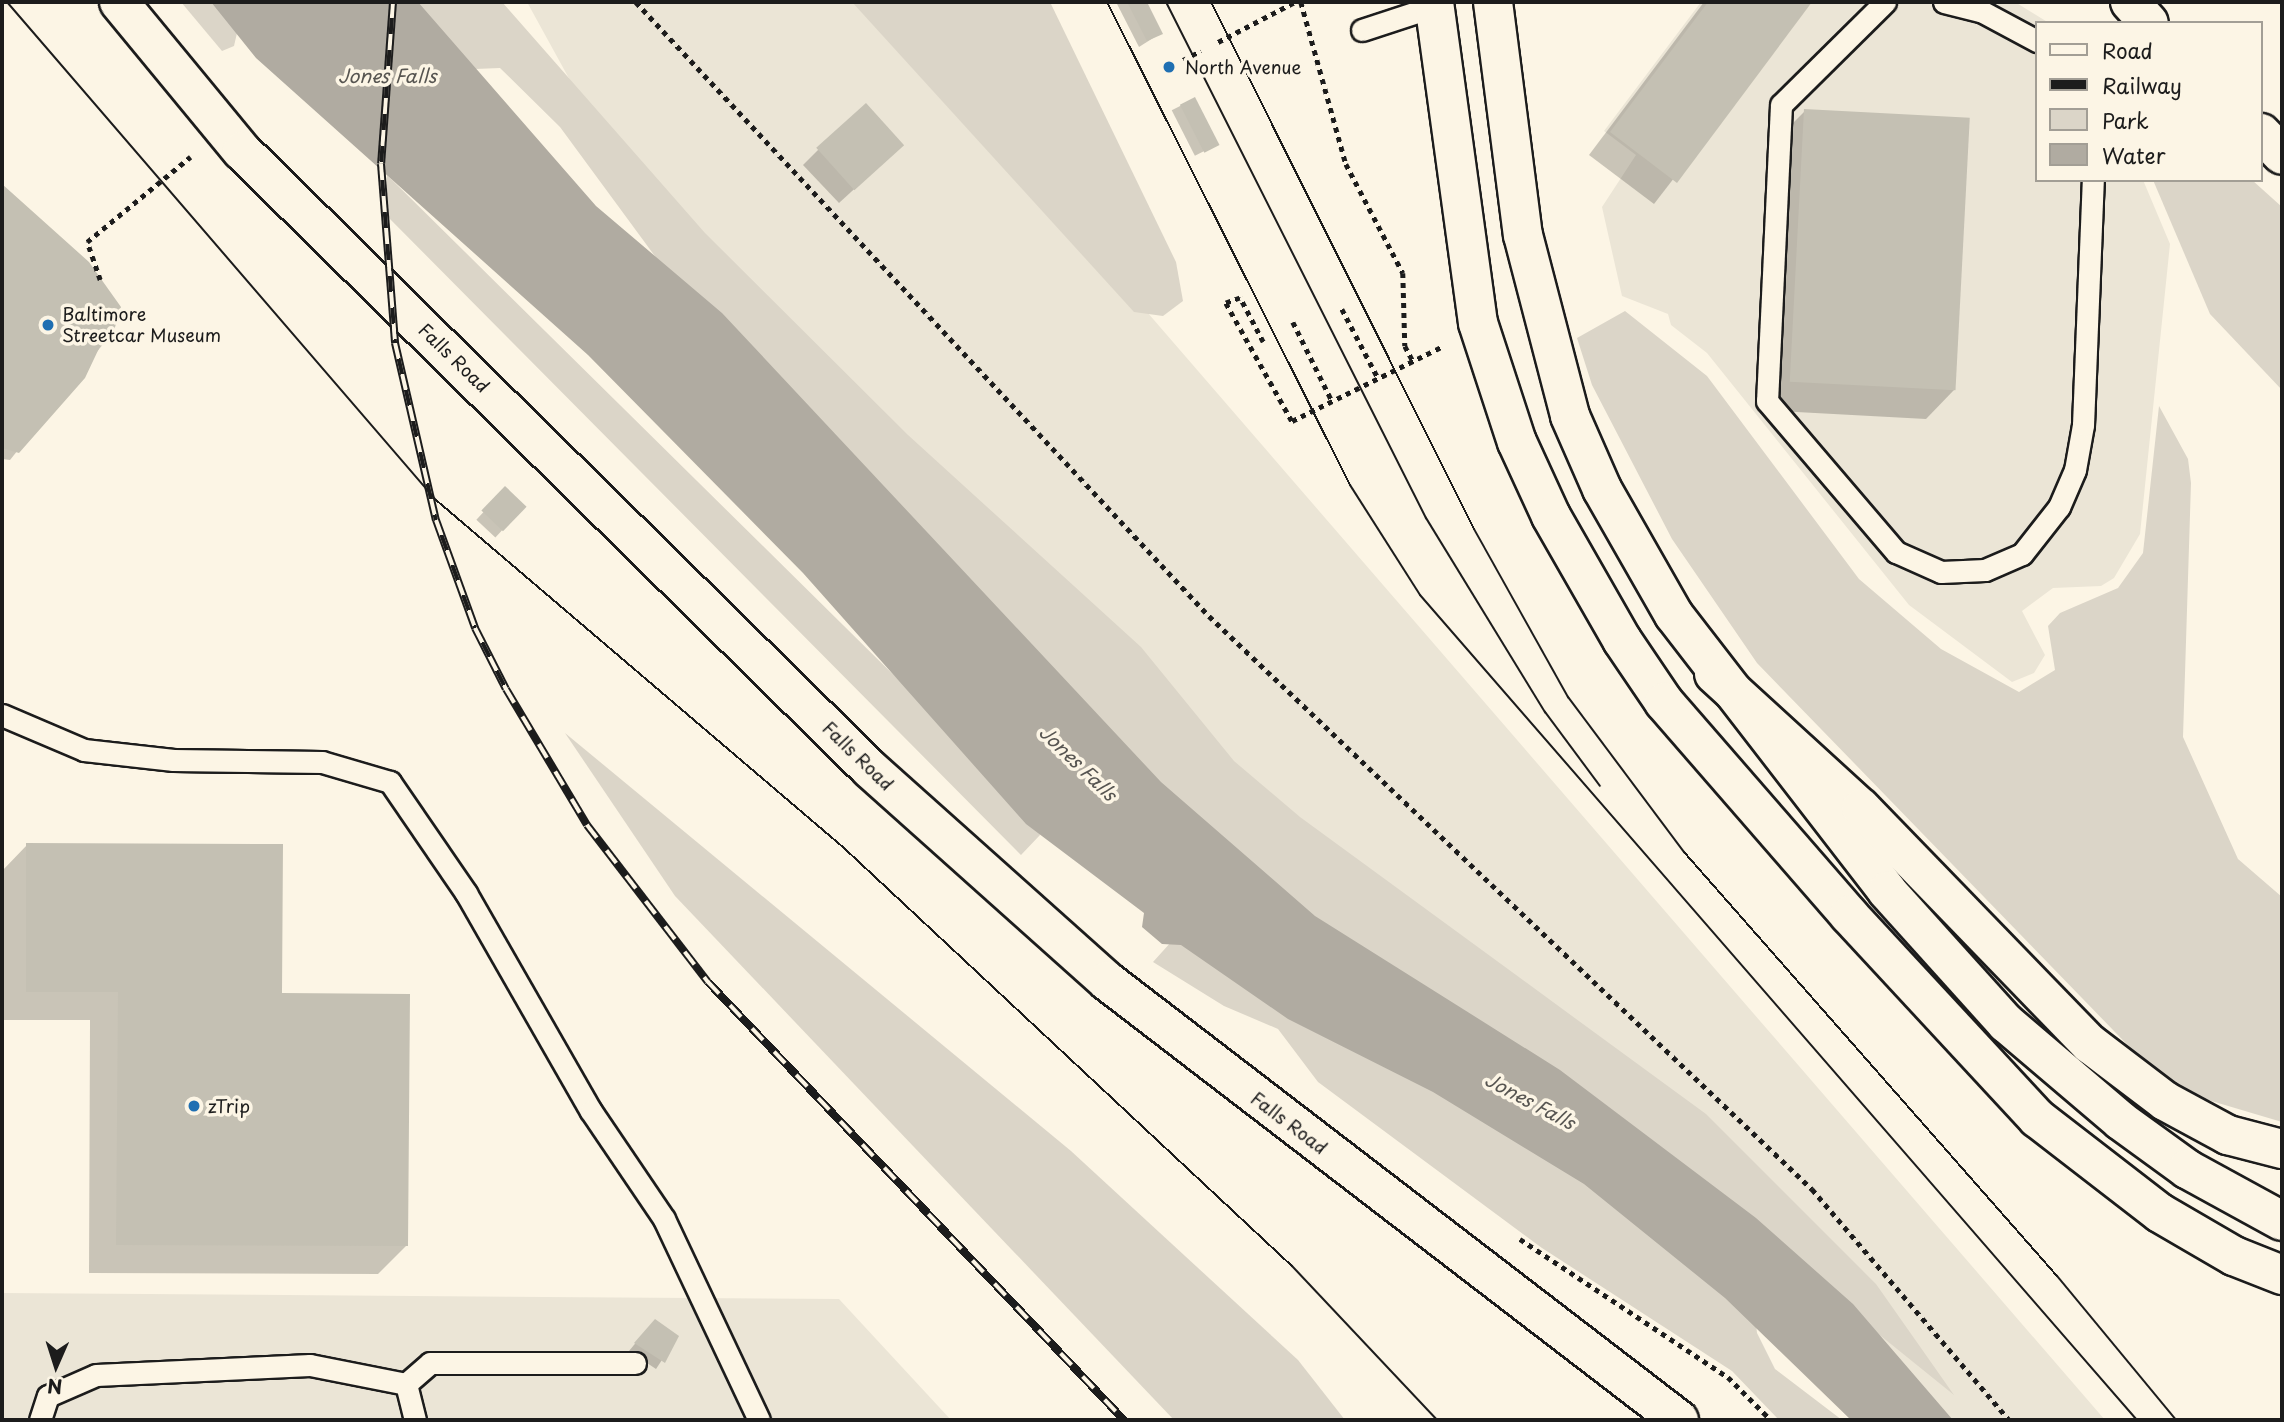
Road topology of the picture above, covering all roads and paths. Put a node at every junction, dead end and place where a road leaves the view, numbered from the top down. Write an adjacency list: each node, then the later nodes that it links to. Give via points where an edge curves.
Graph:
1 (119, 2): 16 (main road, Falls Road)
2 (636, 2): 41 (path, via 1209,615 1811,1189)
3 (1296, 2): 13 (path)
4 (1301, 2): 25 (path, via 1346,164 1403,273 1405,346)
5 (1493, 2): 28 (main road, via 1523,235 1570,416 1636,554)
6 (1885, 2): 19 (lane, via 1781,105 1768,401 1896,552 1941,572 1985,570 2022,554 2059,507 2075,470 2083,425)
7 (1944, 2): 12 (lane, via 1981,11)
8 (2130, 2): 10 (main road)
9 (1434, 4): 11 (lane); 33 (main road, via 1463,250 1497,386 1551,516 1629,650 1664,702 1849,915 2037,1118 2160,1213 2234,1256)
10 (2147, 21)
11 (1362, 30)
12 (2036, 40)
13 (1218, 42)
14 (1201, 51): 15 (path)
15 (1183, 60)
16 (224, 130): 20 (path, via 87,242); 39 (main road, Falls Road, via 870,769 1097,972)
17 (2263, 135): 18 (main road)
18 (2282, 155)
19 (2094, 182)
20 (100, 280)
21 (1342, 309): 26 (path)
22 (1293, 323): 27 (path)
23 (1455, 340): 25 (path)
24 (1263, 342): 27 (path, via 1240,298 1226,303 1292,421)
25 (1413, 361): 26 (path)
26 (1378, 378): 27 (path)
27 (1332, 401)
28 (1714, 674): 30 (main road, via 1861,808 2090,1045 2186,1112 2228,1135); 31 (main road, via 1887,891 2006,1023 2121,1121 2187,1169)
29 (2, 715): 38 (lane, via 85,750 173,760 322,762 390,782 466,893 591,1111 664,1219)
30 (2282, 1149)
31 (2282, 1221)
32 (1510, 1232): 40 (path, via 1728,1377)
33 (2282, 1275)
34 (635, 1363): 35 (lane, via 430,1363)
35 (406, 1384): 36 (lane, via 310,1365 96,1375 48,1396); 37 (lane)
36 (40, 1420)
37 (415, 1420)
38 (759, 1420)
39 (1679, 1420)
40 (1771, 1420)
41 (2009, 1420)

